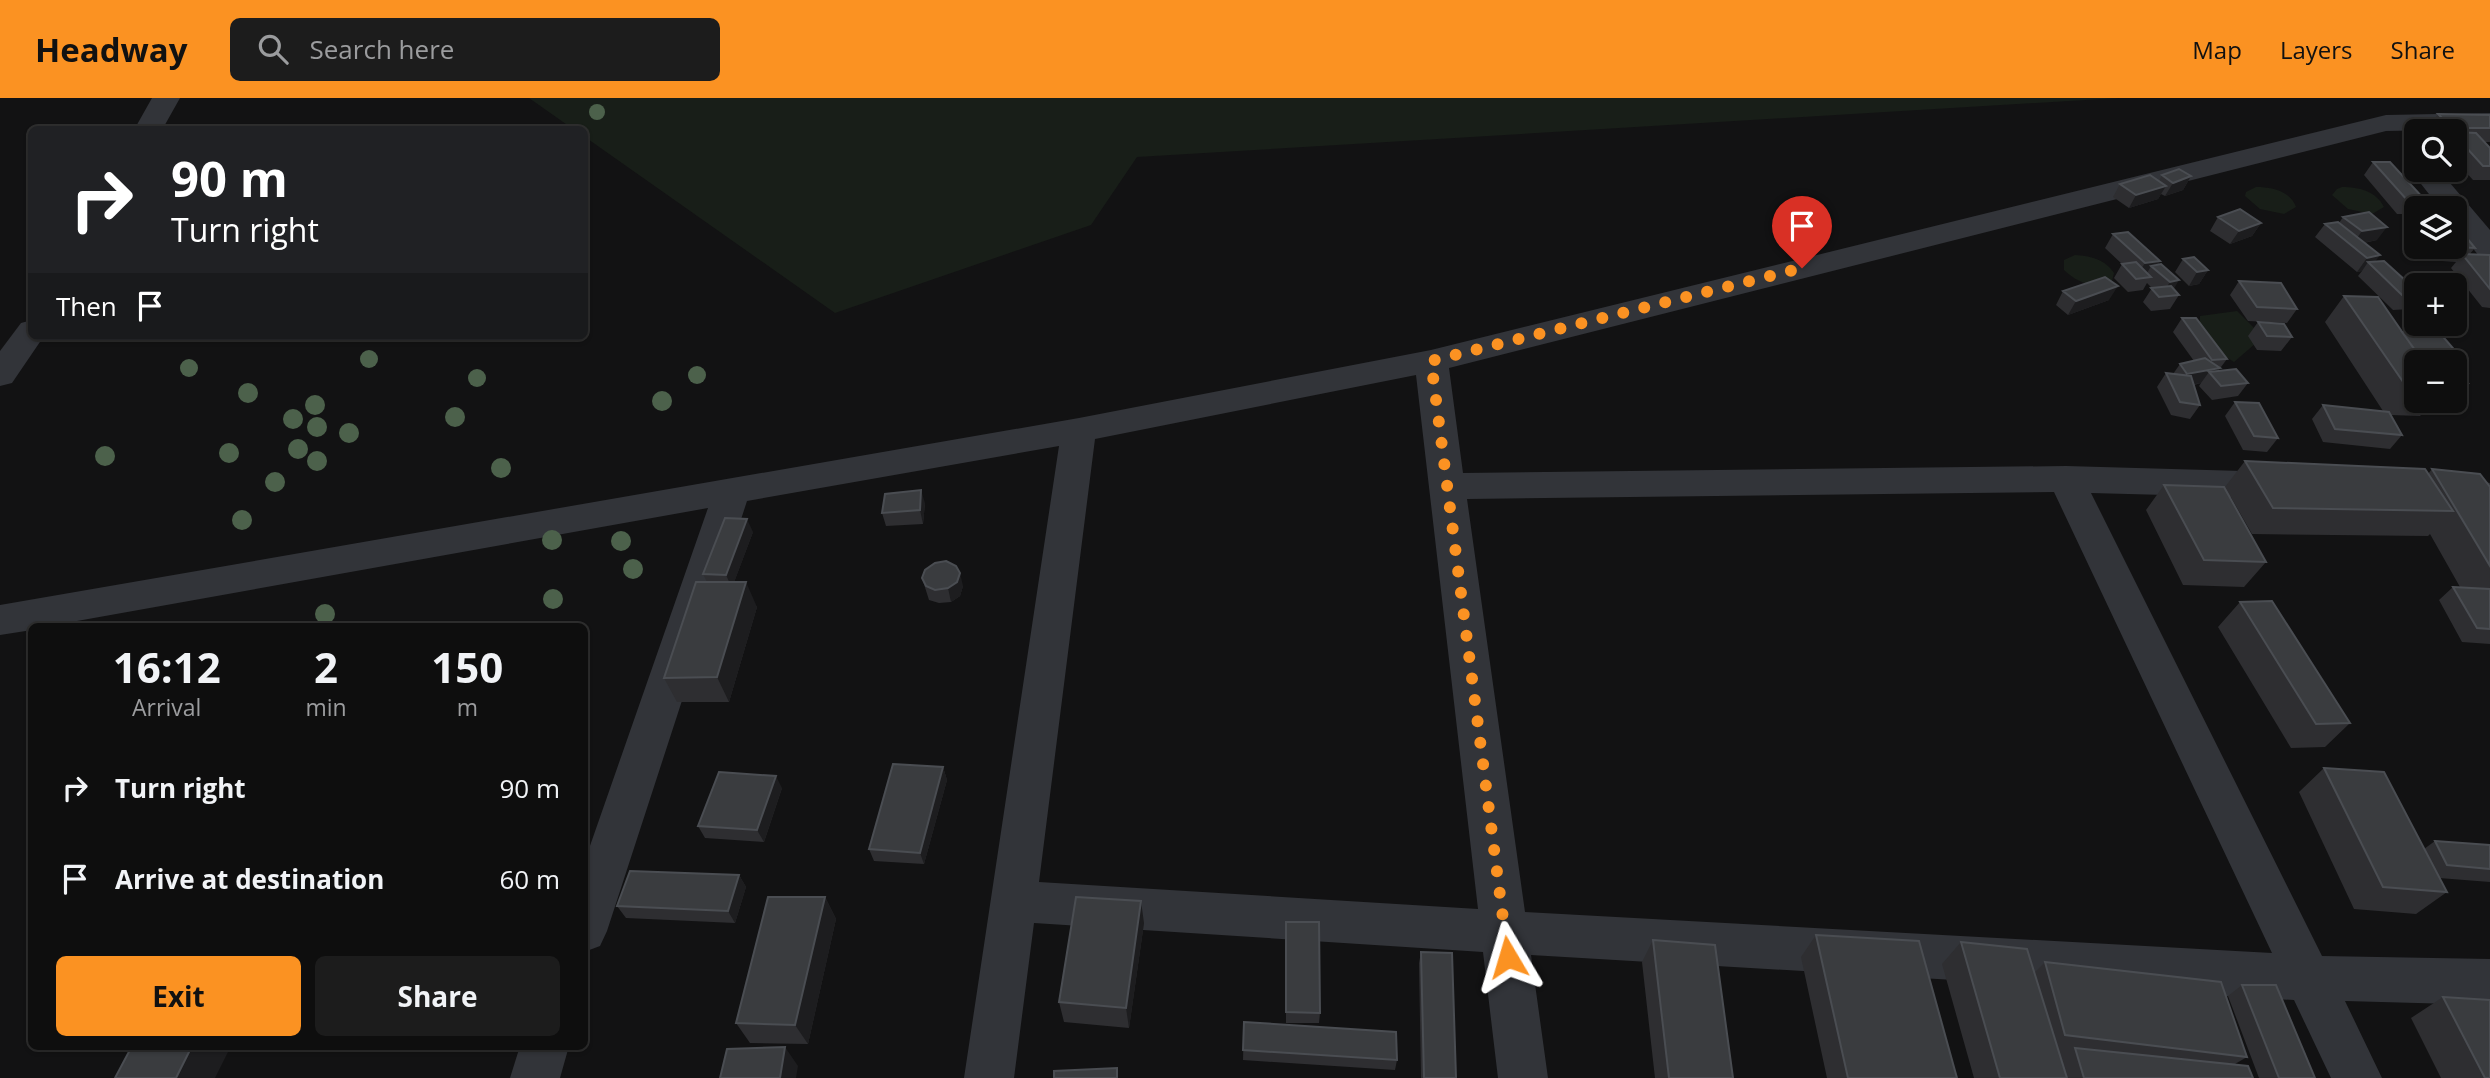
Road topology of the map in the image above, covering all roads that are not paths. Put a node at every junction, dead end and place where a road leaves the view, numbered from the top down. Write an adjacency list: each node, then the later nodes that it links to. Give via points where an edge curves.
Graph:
1 (166, 98): 4 (street)
2 (2490, 121): 3 (street)
3 (2386, 123): 5 (street); 9 (street)
4 (150, 126)
5 (2404, 145)
6 (2434, 182): 7 (street)
7 (2490, 249)
8 (28, 336): 10 (street)
9 (1431, 361): 11 (street); 14 (street)
10 (0, 375)
11 (1079, 430): 15 (street); 17 (street)
12 (2066, 479): 13 (street); 14 (street); 20 (street)
13 (2312, 485)
14 (1448, 486): 19 (street)
15 (732, 492): 16 (street); 18 (street)
16 (0, 620)
17 (1014, 901): 19 (street); 24 (street)
18 (588, 918)
19 (1505, 932): 20 (street); 25 (street)
20 (2309, 978): 21 (street); 26 (street)
21 (2490, 982)
22 (544, 1050): 23 (street)
23 (535, 1078)
24 (989, 1078)
25 (1524, 1078)
26 (2357, 1078)

